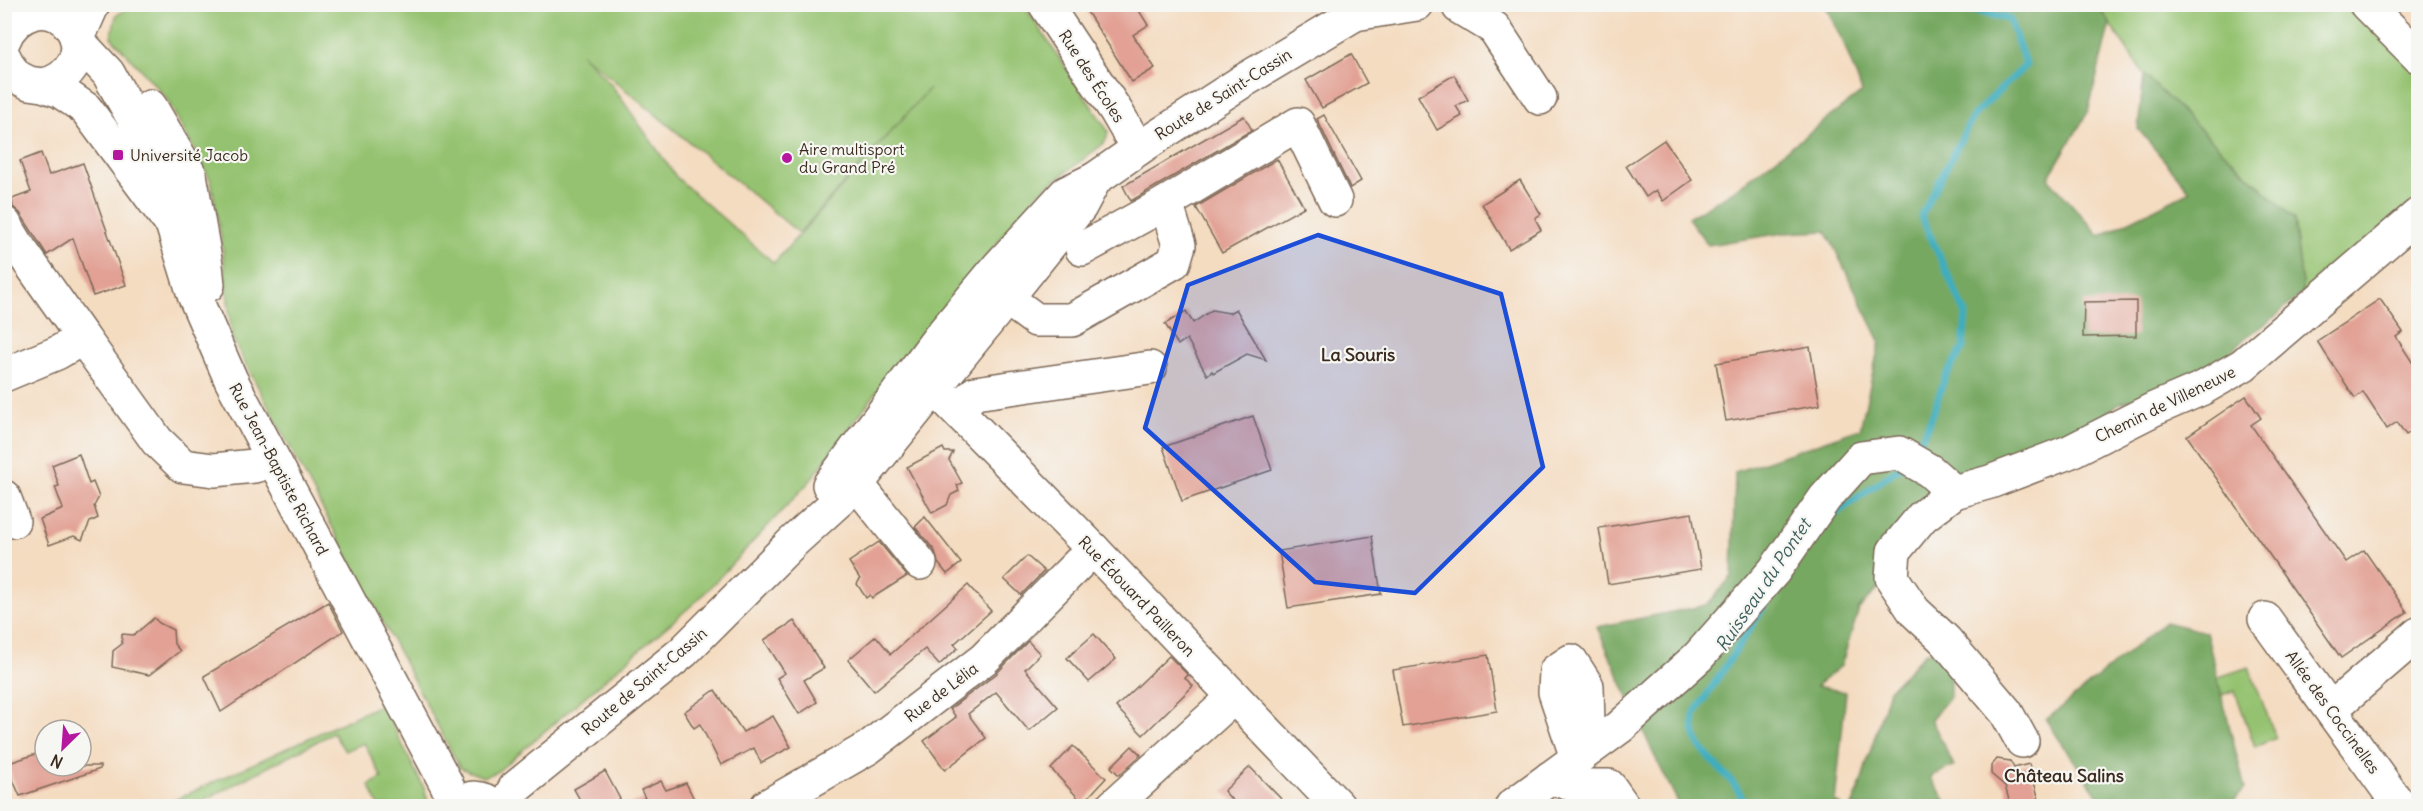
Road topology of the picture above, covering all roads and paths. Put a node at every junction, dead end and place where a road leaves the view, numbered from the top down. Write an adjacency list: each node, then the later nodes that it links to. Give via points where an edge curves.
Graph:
1 (93, 4): 10 (street)
2 (1045, 4): 16 (street, Rue des Écoles)
3 (1417, 4): 7 (street, Route de Saint-Cassin)
4 (2366, 4): 11 (street)
5 (1455, 6): 8 (street)
6 (32, 9): 9 (street, via 17,19); 10 (street, Rue Jean-Baptiste Richard, via 58,15)
7 (1360, 9): 16 (street, Route de Saint-Cassin)
8 (1493, 16): 14 (street)
9 (4, 40)
10 (77, 40): 12 (street, via 75,61); 13 (street, Rue Jean-Baptiste Richard)
11 (2418, 56)
12 (26, 79): 15 (street, Rue Jean-Baptiste Richard, via 87,92); 21 (street, via 60,91 86,109)
13 (115, 85): 15 (street, Rue Jean-Baptiste Richard); 24 (street, via 150,105 190,175 206,265)
14 (1540, 98)
15 (146, 139): 21 (street, Rue Jean-Baptiste Richard, via 166,188)
16 (1137, 148): 23 (street, Route de Saint-Cassin, via 1095,179 1080,207)
17 (1335, 200): 18 (street, via 1298,124)
18 (1166, 203): 22 (street); 23 (street, via 1179,245 1174,262 1072,320 1036,320)
19 (2418, 215): 32 (street, Chemin de Villeneuve, via 2243,366 2069,452)
20 (4, 223): 25 (street)
21 (173, 227): 24 (street, Rue Jean-Baptiste Richard, via 194,295)
22 (1082, 249)
23 (999, 285): 28 (street, Route de Saint-Cassin); 31 (street, Route de Saint-Cassin, via 938,339)
24 (211, 332): 30 (street, Rue Jean-Baptiste Richard)
25 (83, 338): 27 (street); 30 (street, via 157,441 183,466 214,470)
26 (1150, 368): 29 (street, via 975,393)
27 (4, 375)
28 (934, 386): 29 (street, Rue Édouard Pailleron); 31 (street, Route de Saint-Cassin)
29 (957, 409): 33 (street, Rue Édouard Pailleron)
30 (273, 461): 41 (street, Rue Jean-Baptiste Richard, via 352,604)
31 (847, 477): 34 (street); 41 (street, Route de Saint-Cassin, via 793,542 683,652)
32 (1954, 492): 39 (street, via 1922,518 1894,551 1892,578 1914,611 1945,640 2006,712); 40 (street, via 1914,461 1861,458 1825,498 1774,570 1698,657 1620,727)
33 (1093, 549): 37 (street, Rue Édouard Pailleron); 42 (street, Rue de Lélia, via 984,659 868,748)
34 (920, 563)
35 (2265, 619): 38 (street, Allée des Coccinelles)
36 (2418, 634): 38 (street)
37 (1234, 697): 43 (street); 44 (street, Rue Édouard Pailleron)
38 (2331, 709): 47 (street, Allée des Coccinelles)
39 (2022, 741)
40 (1576, 782): 45 (street); 46 (street, via 1609,786)
41 (477, 800)
42 (766, 807)
43 (1113, 807)
44 (1338, 807)
45 (1512, 807)
46 (1623, 807)
47 (2400, 807)

